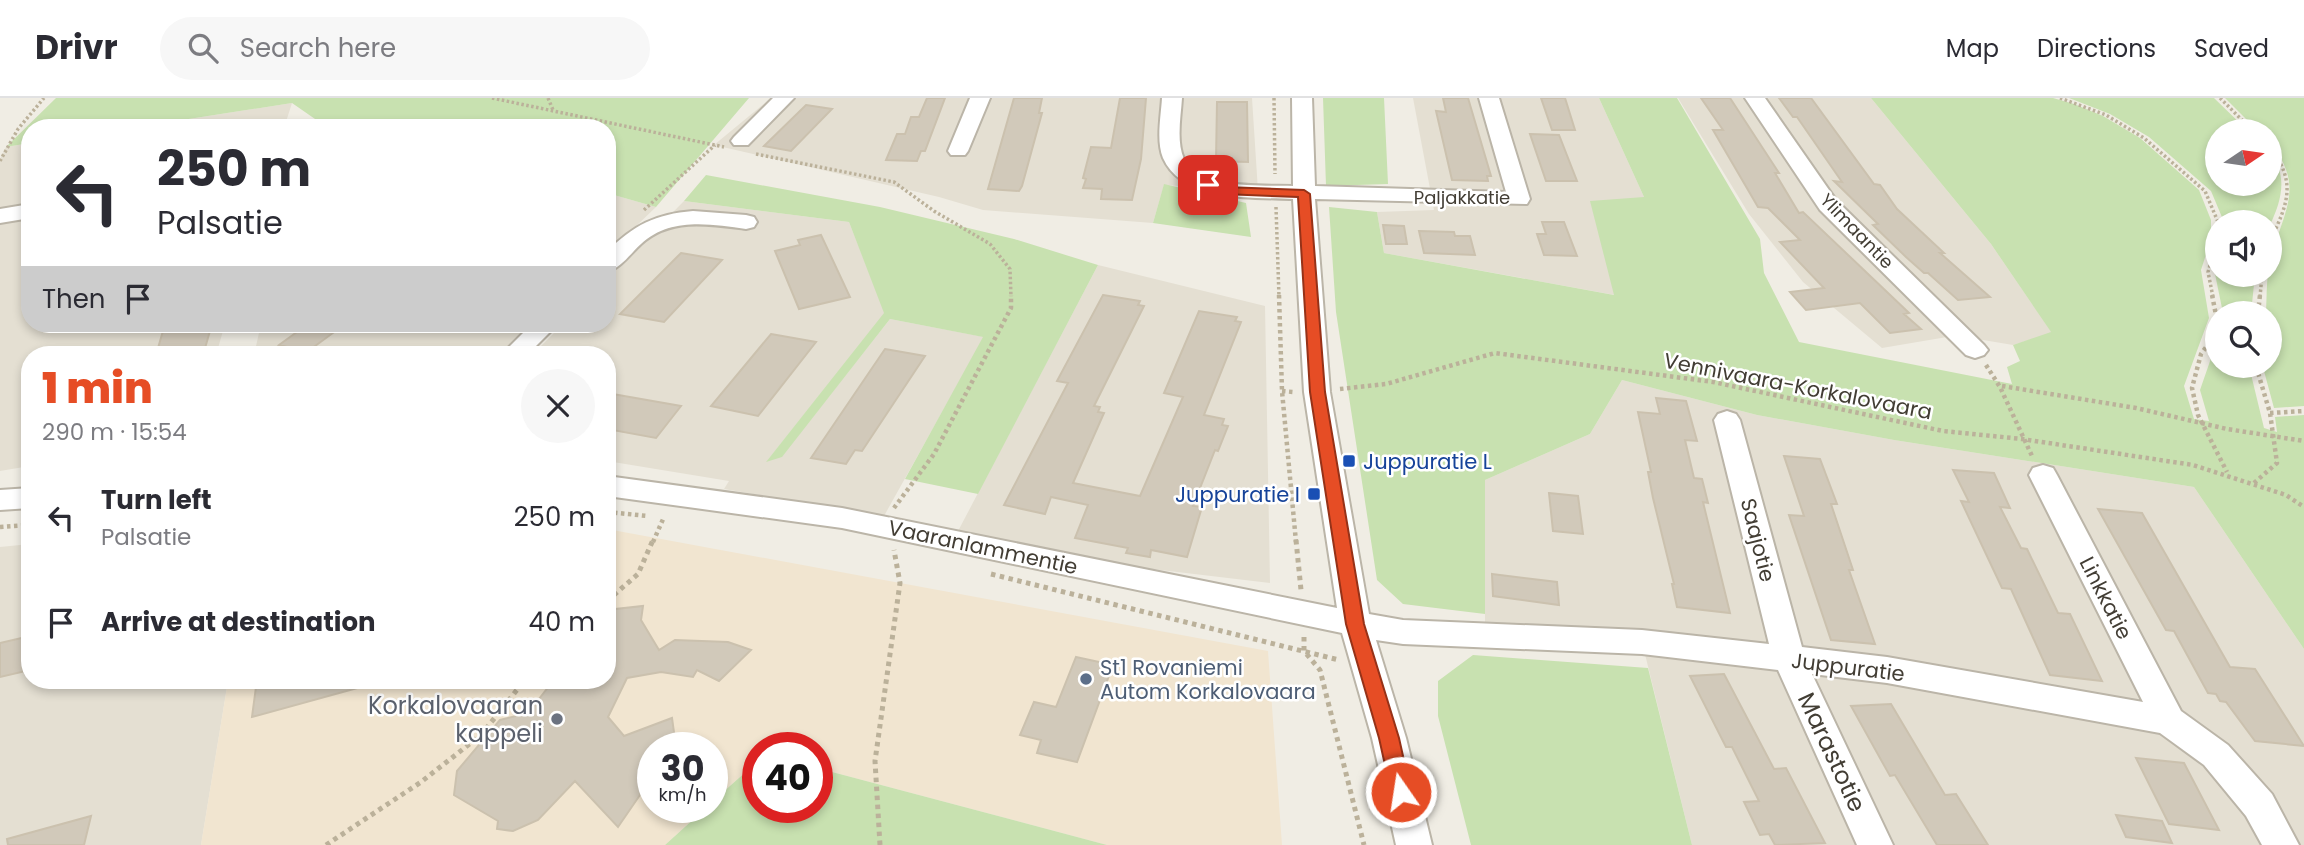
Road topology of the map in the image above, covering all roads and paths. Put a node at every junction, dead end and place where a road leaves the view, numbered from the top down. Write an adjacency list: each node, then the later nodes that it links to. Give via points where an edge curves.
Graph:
1 (44, 98): 14 (path)
2 (492, 98): 13 (path)
3 (548, 98): 13 (path)
4 (784, 98): 19 (street)
5 (980, 98): 21 (street)
6 (1172, 98): 24 (street, via 1170,152 1178,168 1193,180 1223,190)
7 (1274, 98): 24 (path)
8 (1302, 98): 25 (street)
9 (1489, 98): 25 (street, Paljakkatie, via 1519,199)
10 (1755, 98): 36 (street, Ylimaantie, via 1828,205)
11 (2060, 98): 26 (path, via 2106,115 2144,138 2205,191)
12 (2220, 98): 16 (path)
13 (553, 111): 15 (path)
14 (26, 119)
15 (591, 119)
16 (2241, 119)
17 (616, 124): 20 (path)
18 (21, 125): 22 (path)
19 (735, 144): 20 (path); 20 (path); 60 (path, via 894,182 990,244 1010,269 1011,308)
20 (714, 145): 30 (path)
21 (958, 151)
22 (0, 161)
23 (2282, 161): 29 (path, via 2289,180)
24 (1275, 192): 25 (street); 39 (path)
25 (1304, 194): 40 (street)
26 (2213, 210)
27 (21, 212): 28 (street)
28 (0, 216)
29 (2282, 216)
30 (636, 217)
31 (746, 222): 32 (street, via 705,217 677,220 645,229)
32 (616, 256)
33 (2211, 287): 44 (path, via 2217,320 2192,388)
34 (536, 333): 35 (street)
35 (523, 346)
36 (1975, 350): 38 (path)
37 (2260, 378): 42 (path)
38 (2003, 386): 44 (path); 46 (path)
39 (1282, 391): 40 (path, Vennivaara-Korkalovaara); 64 (path)
40 (1317, 392): 46 (path, Vennivaara-Korkalovaara, via 1386,384 1495,353 1713,382 1943,431); 65 (street)
41 (2304, 411): 42 (path)
42 (2270, 414): 45 (path)
43 (1727, 420): 68 (street, Saajotie)
44 (2203, 423): 45 (path); 48 (path)
45 (2273, 435): 47 (path); 50 (path, via 2277,463)
46 (2022, 439): 48 (path, Vennivaara-Korkalovaara); 49 (path)
47 (2304, 441)
48 (2227, 473): 50 (path, Vennivaara-Korkalovaara)
49 (2043, 475): 70 (street, Linkkatie)
50 (2254, 483): 54 (path, Vennivaara-Korkalovaara)
51 (616, 487): 60 (street, Vaaranlammentie, via 687,495)
52 (21, 499): 53 (street)
53 (0, 500)
54 (2304, 507)
55 (616, 513): 56 (path)
56 (664, 517): 57 (path); 63 (path, via 638,574)
57 (677, 519)
58 (21, 525): 59 (path)
59 (0, 527)
60 (885, 541): 61 (path); 64 (street, Vaaranlammentie); 72 (path, via 900,583 875,761)
61 (908, 553)
62 (987, 573): 66 (path)
63 (616, 593)
64 (1304, 613): 65 (street, Vaaranlammentie); 66 (path)
65 (1355, 624): 67 (street); 68 (street, Juppuratie, via 1403,632 1642,642)
66 (1304, 651): 67 (path, via 1343,662); 73 (path, via 1320,670)
67 (1365, 659): 74 (street)
68 (1789, 659): 70 (street, Juppuratie, via 1887,670); 75 (street, Marastotie)
69 (518, 689): 71 (path, via 481,735 421,782)
70 (2169, 721): 76 (street, Juppuratie, via 2216,755 2259,805)
71 (326, 845)
72 (880, 845)
73 (1364, 845)
74 (1414, 845)
75 (1875, 845)
76 (2281, 845)

